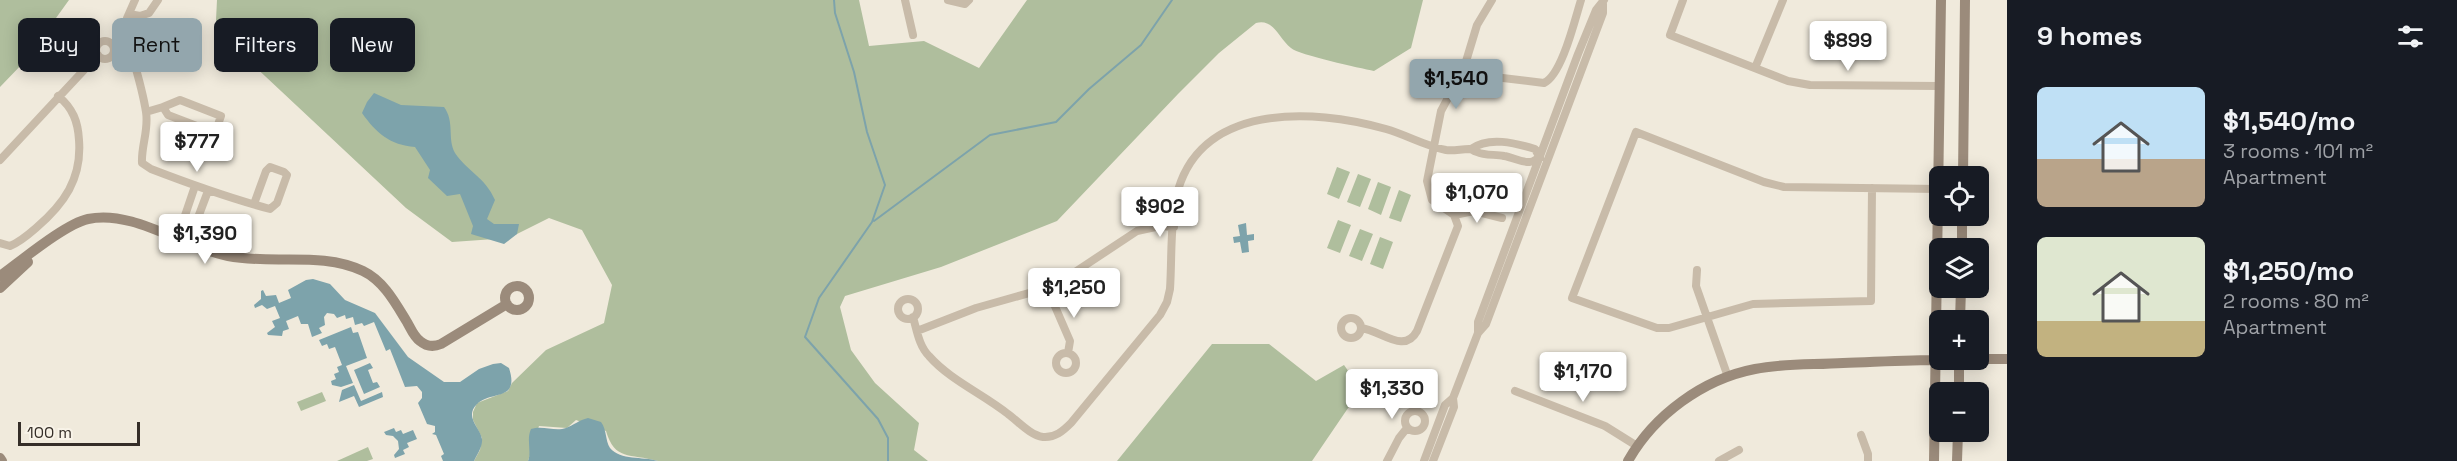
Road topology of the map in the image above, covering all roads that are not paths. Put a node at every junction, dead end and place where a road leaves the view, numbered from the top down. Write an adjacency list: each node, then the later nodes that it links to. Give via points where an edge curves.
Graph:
1 (135, 0): 13 (street)
2 (158, 0): 13 (street, via 148,13)
3 (905, 0): 14 (street)
4 (948, 0): 5 (street, via 965,4)
5 (969, 0)
6 (1492, 0): 16 (street, via 1477,25)
7 (1581, 0): 16 (street, via 1550,80 1544,83 1486,76)
8 (1683, 0): 15 (street, via 1670,35)
9 (1783, 0): 15 (street)
10 (1941, 0): 18 (street)
11 (1965, 0): 27 (street)
12 (1603, 2): 25 (street, via 1604,13)
13 (129, 14): 21 (street, via 125,30)
14 (913, 35)
15 (1755, 68): 18 (street, via 1810,85)
16 (1464, 69): 22 (street, via 1441,111)
17 (81, 72): 19 (street)
18 (1939, 86): 26 (street)
19 (58, 96): 24 (street); 38 (street, via 72,111 78,125 80,156 70,189 54,213 19,243)
20 (163, 107): 20 (street, via 168,115 215,133 221,116 180,100); 21 (street)
21 (146, 112): 28 (street, via 142,164)
22 (1433, 147): 23 (street); 33 (street, via 1427,181 1432,200); 36 (street, via 1386,129 1312,116 1261,119 1230,129 1198,154 1176,198)
23 (1472, 149): 25 (street, via 1530,162); 25 (street, via 1479,144 1506,143 1534,149)
24 (0, 160)
25 (1543, 160): 57 (street, via 1486,324 1478,333)
26 (1939, 166)
27 (1963, 166)
28 (195, 186): 31 (street); 37 (street)
29 (1872, 188): 30 (street); 46 (street, via 1871,301 1753,304); 46 (street, via 1784,187 1636,132 1572,298 1657,328)
30 (1929, 189)
31 (208, 191): 32 (street); 37 (street)
32 (254, 204): 32 (street, via 270,167 287,175 277,203 270,208)
33 (1454, 215): 34 (street, via 1474,211); 48 (street, via 1458,226 1413,338 1400,342)
34 (1502, 218)
35 (1939, 226): 45 (street)
36 (1174, 227): 43 (street, via 1137,231); 49 (street, via 1170,289 1160,315 1061,433 1051,437 1035,435 940,367 927,355)
37 (182, 242): 39 (street, via 126,221 99,218 76,224); 44 (street, via 228,256 334,261 366,272 395,301 417,339 432,346)
38 (0, 243)
39 (43, 246): 41 (street); 42 (street)
40 (1697, 270): 46 (street, via 1696,286)
41 (0, 276)
42 (0, 288)
43 (1047, 288): 49 (street, via 976,308); 50 (street, via 1070,341)
44 (507, 304)
45 (1938, 310)
46 (1707, 316): 55 (street)
47 (913, 317): 49 (street)
48 (1361, 328)
49 (917, 331)
50 (1068, 353)
51 (1989, 359): 52 (street)
52 (2007, 359)
53 (1929, 360): 55 (street, via 1782,366)
54 (1938, 370): 69 (street)
55 (1728, 377): 61 (street, via 1677,404)
56 (1515, 392): 61 (street, via 1605,426)
57 (1453, 398): 64 (street, via 1445,405); 65 (street, via 1454,407)
58 (1407, 428): 63 (street)
59 (1861, 435): 68 (street)
60 (1958, 442): 70 (street)
61 (1637, 446): 66 (street)
62 (1739, 450): 67 (street)
63 (1387, 461)
64 (1424, 461)
65 (1433, 461)
66 (1628, 461)
67 (1719, 461)
68 (1868, 461)
69 (1934, 461)
70 (1957, 461)

